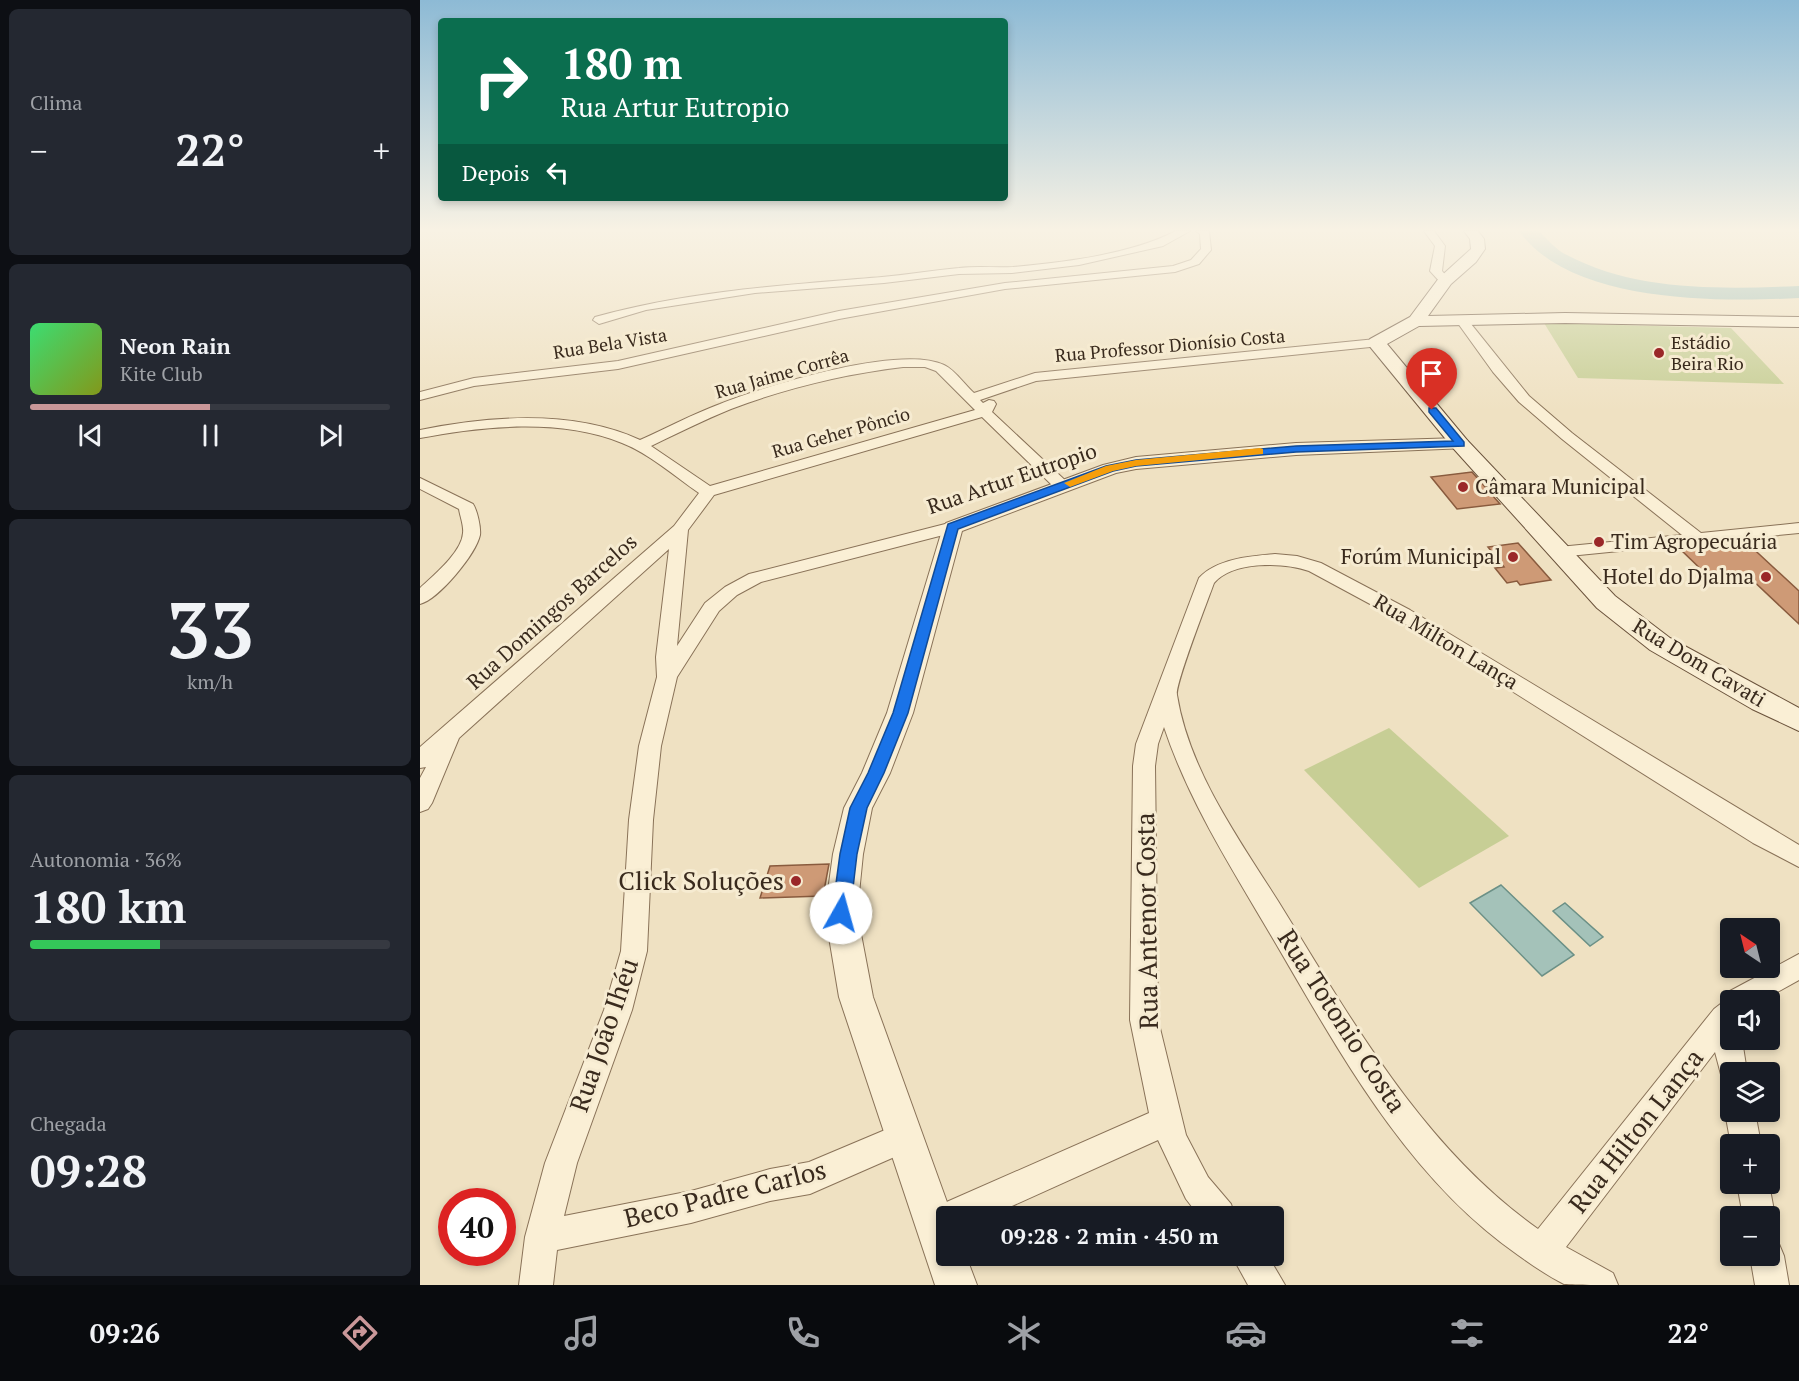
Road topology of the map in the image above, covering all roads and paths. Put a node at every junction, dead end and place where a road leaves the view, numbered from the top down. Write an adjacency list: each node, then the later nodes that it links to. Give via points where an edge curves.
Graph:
1 (749, 291): 4 (street, via 645,307)
2 (977, 291): 10 (street, Rua Bela Vista, via 839,315 618,365 484,380)
3 (1438, 291): 5 (main road)
4 (599, 320)
5 (1416, 321): 6 (main road); 8 (main road)
6 (1463, 322): 7 (main road, via 1565,318); 22 (street, via 1524,399)
7 (1799, 322)
8 (1376, 343): 9 (street, Rua Professor Dionísio Costa, via 1044,376 1017,382); 14 (main road, Rua Dom Cavati)
9 (997, 392): 11 (street, Rua Professor Dionísio Costa); 12 (street)
10 (420, 396)
11 (970, 398): 12 (street); 15 (street, Rua Jaime Corrêa, via 930,362 884,365 739,401)
12 (985, 412): 17 (street); 18 (street, Rua Geher Pôncio)
13 (420, 434): 15 (street, via 468,426 551,425 603,432)
14 (1461, 444): 17 (street, Rua Artur Eutropio, via 1296,449 1163,459 1110,469); 23 (main road, Rua Dom Cavati)
15 (639, 446): 18 (street)
16 (420, 483): 24 (street, via 466,507 472,533 457,562)
17 (1062, 486): 19 (street, Rua Artur Eutropio)
18 (708, 492): 21 (street, Rua Domingos Barcelos)
19 (953, 527): 25 (street, Rua Artur Eutropio, via 754,578 711,607); 37 (street, via 900,713 858,808 841,913 856,997)
20 (1799, 528): 22 (street)
21 (680, 530): 25 (street, Rua João Ihéu); 29 (street, Rua Domingos Barcelos)
22 (1696, 537): 23 (street)
23 (1559, 552): 28 (main road, Rua Dom Cavati, via 1633,625 1691,662)
24 (420, 598)
25 (667, 676): 41 (street, Rua João Ihéu, via 650,746 641,820 634,951 618,1010 561,1162)
26 (1166, 693): 27 (street, Rua Milton Lança); 32 (street, Rua Milton Lança, via 1205,582 1213,573 1250,561 1297,561 1403,614); 42 (street, Rua Totonio Costa, via 1171,720 1192,773 1247,873 1356,1052 1438,1160 1483,1206)
27 (1155, 718): 36 (street, Rua Antenor Costa, via 1144,766 1144,1020)
28 (1799, 720)
29 (452, 734): 30 (street, Rua Domingos Barcelos); 31 (street)
30 (420, 760)
31 (420, 803)
32 (1799, 857)
33 (1799, 966): 34 (street, Rua Hilton Lança)
34 (1756, 990)
35 (1720, 1025): 42 (street, Rua Hilton Lança)
36 (1166, 1121): 39 (street); 40 (street, Rua Antenor Costa, via 1197,1188)
37 (904, 1137): 38 (street); 41 (street, Beco Padre Carlos, via 810,1178)
38 (938, 1206)
39 (978, 1206)
40 (1211, 1206)
41 (542, 1237): 46 (street, Rua João Ihéu)
42 (1542, 1251): 49 (street, Rua Totonio Costa)
43 (953, 1266): 47 (street)
44 (1256, 1266): 48 (street)
45 (1769, 1266): 50 (street)
46 (536, 1285)
47 (956, 1285)
48 (1268, 1285)
49 (1601, 1285)
50 (1772, 1285)

